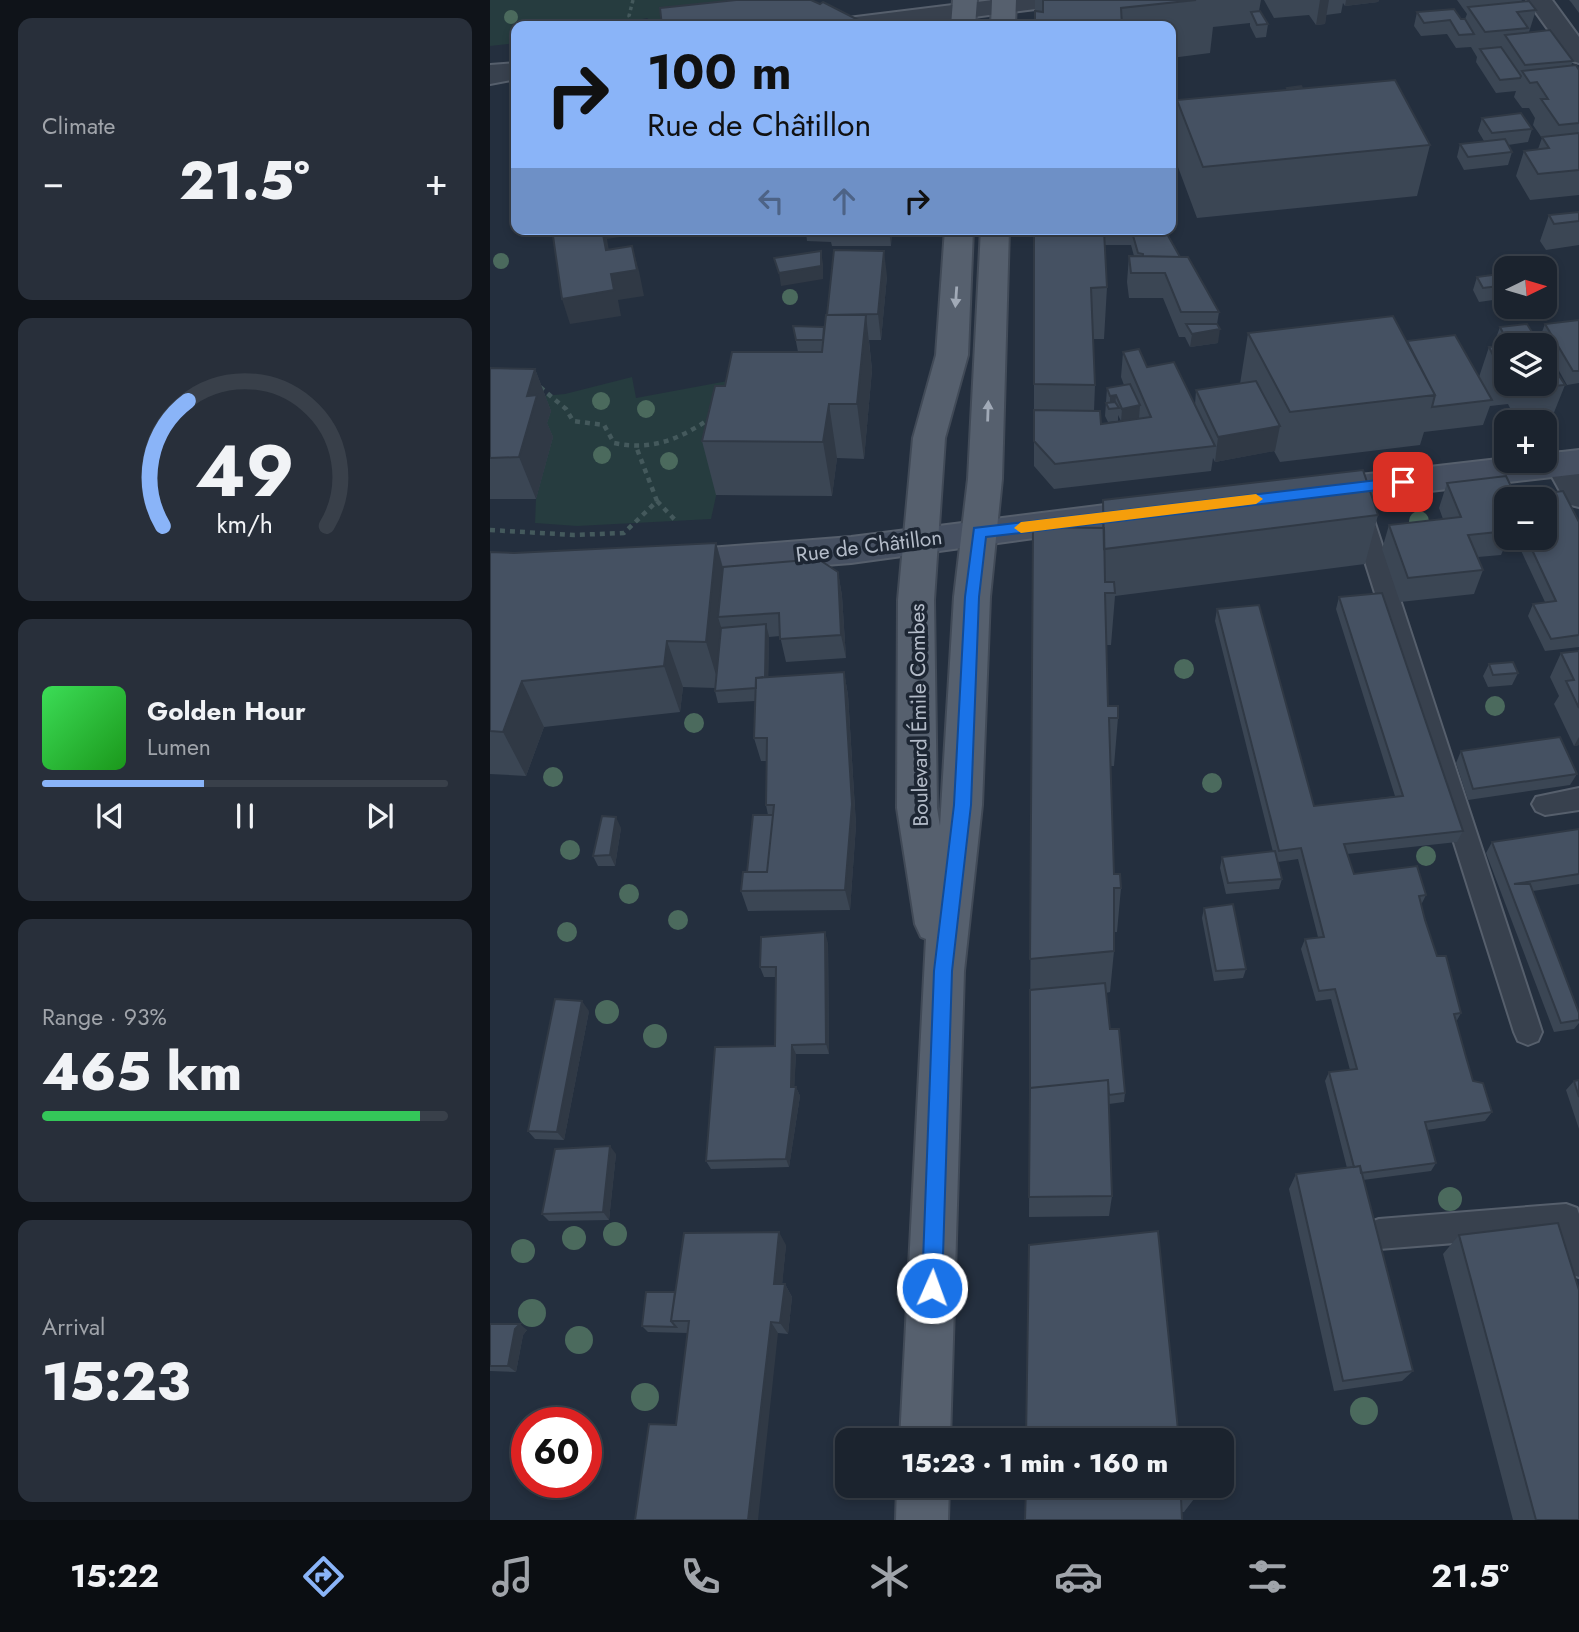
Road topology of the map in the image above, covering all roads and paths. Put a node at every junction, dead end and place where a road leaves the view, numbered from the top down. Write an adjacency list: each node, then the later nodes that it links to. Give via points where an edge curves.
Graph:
1 (634, 0): 6 (path)
2 (1051, 0): 4 (street)
3 (1539, 0): 8 (street)
4 (1004, 10): 5 (street)
5 (964, 13): 7 (street)
6 (632, 21)
7 (893, 21)
8 (1579, 55)
9 (511, 71): 10 (street)
10 (490, 76)
11 (958, 235): 23 (main road, Boulevard Émile Combes, one-way to 23, via 952,355 929,438)
12 (995, 235): 22 (main road, Boulevard Émile Combes, one-way to 12)
13 (533, 381): 15 (path, via 566,409 573,421 604,425 614,443)
14 (719, 413): 15 (path, via 673,442)
15 (637, 449): 21 (path, via 657,501 624,533)
16 (1570, 463): 17 (street); 19 (street)
17 (1352, 487): 18 (street); 28 (lane)
18 (1283, 495)
19 (1579, 495)
20 (1187, 507): 22 (street, Rue de Châtillon)
21 (490, 530)
22 (979, 532): 23 (street, Rue de Châtillon); 27 (main road, Boulevard Émile Combes, via 962,805)
23 (921, 540): 24 (street, Rue de Châtillon, via 791,556); 27 (main road, Boulevard Émile Combes, via 916,600 917,808)
24 (642, 566)
25 (1579, 799): 26 (lane)
26 (1545, 804)
27 (943, 971): 31 (main road, Boulevard Émile Combes)
28 (1528, 1032)
29 (1379, 1234): 30 (lane, via 1566,1219)
30 (1579, 1262)
31 (925, 1428)
32 (923, 1498): 33 (main road)
33 (922, 1520)

